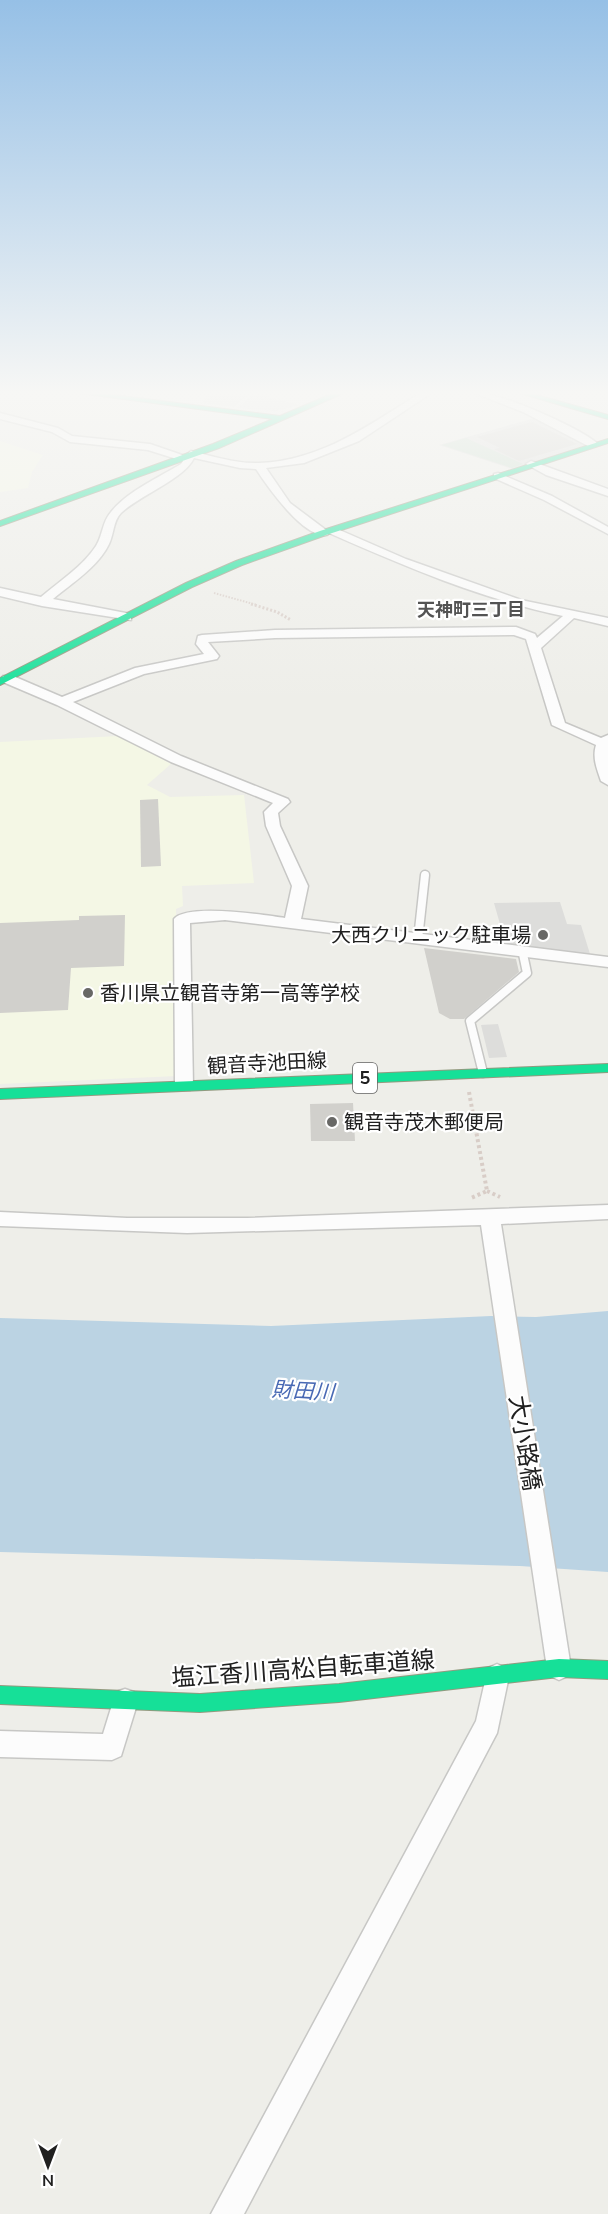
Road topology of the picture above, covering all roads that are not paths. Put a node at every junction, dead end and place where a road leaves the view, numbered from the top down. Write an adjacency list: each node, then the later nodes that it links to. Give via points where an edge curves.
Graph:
1 (78, 495): 6 (street)
2 (138, 495): 10 (street, via 116,512 104,543 91,561)
3 (279, 495): 7 (street, via 286,505)
4 (438, 495): 7 (street)
5 (542, 495): 8 (street)
6 (0, 524)
7 (327, 531): 11 (street, via 518,603); 12 (street, via 239,563)
8 (608, 531)
9 (0, 592): 10 (street)
10 (42, 602): 12 (street)
11 (571, 615): 13 (street); 14 (street)
12 (128, 617): 15 (street)
13 (608, 622)
14 (534, 647): 16 (street, via 531,637 516,631 202,639 213,656 140,671); 17 (street, via 560,725)
15 (6, 675): 16 (street)
16 (62, 702): 20 (street, via 176,759 283,802 271,812 273,826 300,886)
17 (606, 743): 18 (street, via 599,749)
18 (608, 781)
19 (425, 875): 21 (lane)
20 (292, 924): 21 (street); 26 (street, via 225,915 182,919)
21 (418, 939): 22 (street)
22 (523, 954): 23 (street); 25 (lane, via 527,973 470,1021)
23 (608, 962)
24 (608, 1068): 25 (street, 観音寺池田線 / 5)
25 (483, 1073): 26 (street, 観音寺池田線 / 5)
26 (184, 1086): 27 (street, 観音寺池田線 / 5)
27 (0, 1094)
28 (608, 1212): 29 (street)
29 (490, 1218): 30 (street, via 210,1225); 31 (street, 大小路橋)
30 (0, 1219)
31 (559, 1668): 32 (street, 塩江香川高松自転車道線); 33 (street, 塩江香川高松自転車道線)
32 (608, 1670)
33 (497, 1676): 35 (street, 塩江香川高松自転車道線, via 200,1703); 37 (street, via 488,1724)
34 (0, 1695): 35 (street, 塩江香川高松自転車道線)
35 (125, 1701): 36 (street, via 112,1747)
36 (0, 1744)
37 (227, 2214)

